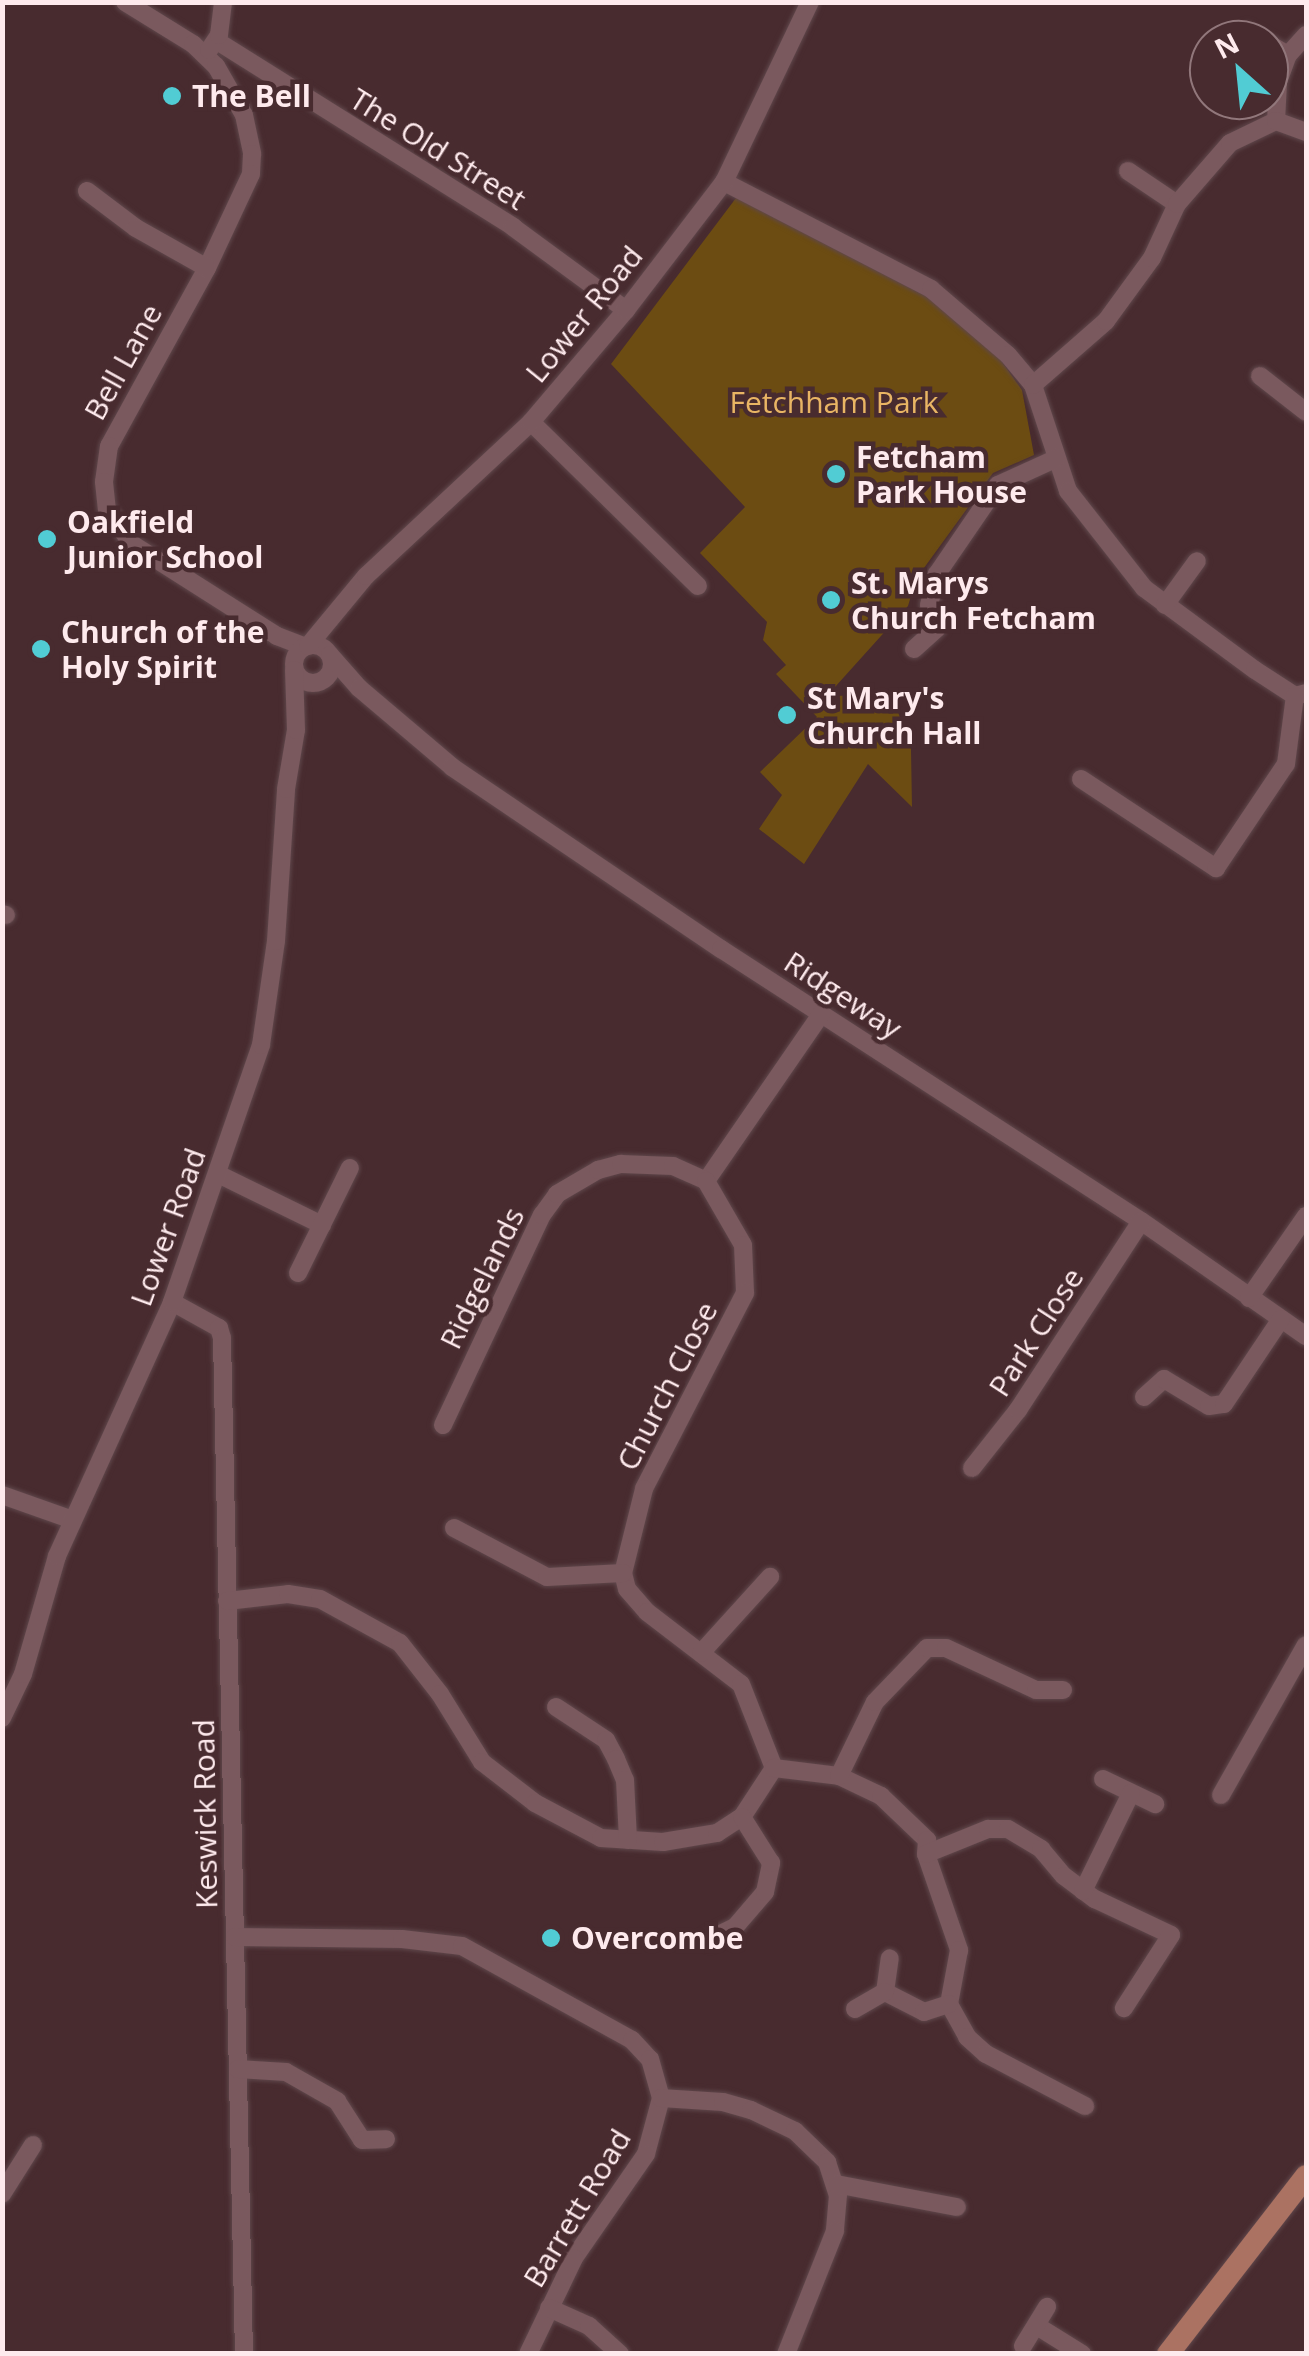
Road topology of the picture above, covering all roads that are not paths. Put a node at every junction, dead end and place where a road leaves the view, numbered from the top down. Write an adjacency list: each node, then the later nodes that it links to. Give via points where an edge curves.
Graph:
1 (126, 2): 5 (street, The Old Street)
2 (223, 2): 5 (street)
3 (805, 4): 10 (street, Lower Road)
4 (1306, 34): 6 (street)
5 (211, 47): 13 (street, Bell Lane, via 244,115 252,154 251,174); 14 (street, The Old Street, via 513,227)
6 (1289, 54)
7 (1276, 121): 8 (street); 12 (street, via 1230,143)
8 (1306, 132)
9 (1128, 171): 12 (street)
10 (724, 182): 14 (street, Lower Road); 16 (street, via 931,289)
11 (87, 191): 13 (street)
12 (1177, 204): 16 (street, via 1152,258 1106,321)
13 (207, 268): 24 (street, Bell Lane, via 117,428 104,496 132,544)
14 (626, 310): 18 (street, Lower Road)
15 (1260, 376): 17 (street)
16 (1033, 385): 19 (street)
17 (1306, 412)
18 (531, 422): 21 (street); 23 (street, Lower Road)
19 (1055, 460): 22 (street, via 1086,516); 26 (street, via 998,485 937,574 929,604 937,628)
20 (1196, 561): 22 (street)
21 (698, 586)
22 (1165, 605): 31 (street)
23 (335, 612): 25 (street, Lower Road); 27 (street, Lower Road)
24 (276, 636): 25 (street, Bell Lane); 28 (street, Bell Lane)
25 (307, 646): 27 (street); 28 (street, Lower Road)
26 (914, 649)
27 (329, 654): 29 (street, Lower Road, via 332,667); 30 (street, Ridgeway)
28 (294, 667): 29 (street, via 308,683); 32 (street, Lower Road)
29 (322, 682): 30 (street, Ridgeway); 32 (street, Lower Road)
30 (359, 688): 34 (street, Ridgeway, via 452,766)
31 (1301, 694): 33 (street, via 1286,764 1216,868)
32 (296, 730): 36 (street, Lower Road, via 261,1046)
33 (1081, 779)
34 (821, 1014): 37 (street); 39 (street, Ridgeway)
35 (350, 1168): 40 (street)
36 (218, 1174): 40 (street); 43 (street, Lower Road)
37 (706, 1181): 47 (street, Ridgelands, via 673,1166 621,1164 557,1194); 52 (street, Church Close, via 743,1245 744,1292 644,1488)
38 (1306, 1216): 42 (street)
39 (1141, 1221): 42 (street, Ridgeway); 48 (street, Park Close, via 1018,1410)
40 (322, 1225): 41 (street)
41 (298, 1273)
42 (1249, 1298): 44 (street, Ridgeway)
43 (172, 1302): 50 (street, Lower Road); 54 (street, Keswick Road, via 221,1332)
44 (1281, 1319): 45 (street, Ridgeway); 46 (street, via 1224,1404 1209,1406 1164,1379)
45 (1306, 1336)
46 (1144, 1396)
47 (443, 1425)
48 (972, 1468)
49 (2, 1496): 50 (street)
50 (72, 1520): 59 (street, Lower Road, via 23,1674)
51 (454, 1528): 52 (street, via 547,1577)
52 (623, 1573): 56 (street, via 647,1612)
53 (770, 1577): 56 (street)
54 (227, 1601): 67 (street, via 288,1594 320,1598 400,1642 482,1762 535,1803 601,1838); 70 (street, Keswick Road)
55 (1306, 1645): 64 (street)
56 (701, 1653): 60 (street, via 748,1694)
57 (1063, 1690): 61 (street, via 1036,1690 946,1648 927,1648 876,1702)
58 (556, 1708): 67 (street, via 594,1730 611,1749 625,1780)
59 (2, 1718)
60 (774, 1768): 61 (street); 66 (street)
61 (838, 1776): 68 (street, via 880,1796 927,1840)
62 (1104, 1779): 63 (street)
63 (1131, 1792): 65 (street); 69 (street)
64 (1222, 1795)
65 (1155, 1804)
66 (742, 1817): 67 (street, via 700,1838); 71 (street, via 771,1863 766,1892 734,1927)
67 (628, 1840)
68 (926, 1854): 69 (street, via 988,1828 1008,1829 1041,1849); 74 (street, via 959,1950)
69 (1083, 1891): 76 (street, via 1171,1935)
70 (235, 1937): 75 (street, via 462,1946); 79 (street, Keswick Road)
71 (710, 1940)
72 (890, 1958): 73 (street)
73 (886, 1992): 74 (street, via 924,2012); 77 (street)
74 (950, 2004): 81 (street, via 967,2037 986,2054)
75 (577, 2008): 78 (street); 80 (street, via 643,2049 656,2070)
76 (1124, 2008)
77 (855, 2009)
78 (568, 2025)
79 (238, 2069): 82 (street, via 276,2068 343,2108 366,2146); 92 (street, Keswick Road)
80 (660, 2098): 85 (street, via 723,2102 772,2118 817,2148); 89 (street, Barrett Road, via 638,2171 586,2239)
81 (1086, 2106)
82 (386, 2139)
83 (33, 2145): 86 (street)
84 (1306, 2176): 97 (main road)
85 (836, 2184): 87 (street); 95 (street, via 836,2231)
86 (2, 2194)
87 (957, 2208)
88 (1047, 2307): 90 (street)
89 (549, 2308): 93 (street, Barrett Road); 94 (street, via 589,2326)
90 (1037, 2326): 91 (street); 96 (street)
91 (1023, 2346)
92 (244, 2354)
93 (528, 2354)
94 (620, 2354)
95 (786, 2354)
96 (1082, 2354)
97 (1168, 2354)

